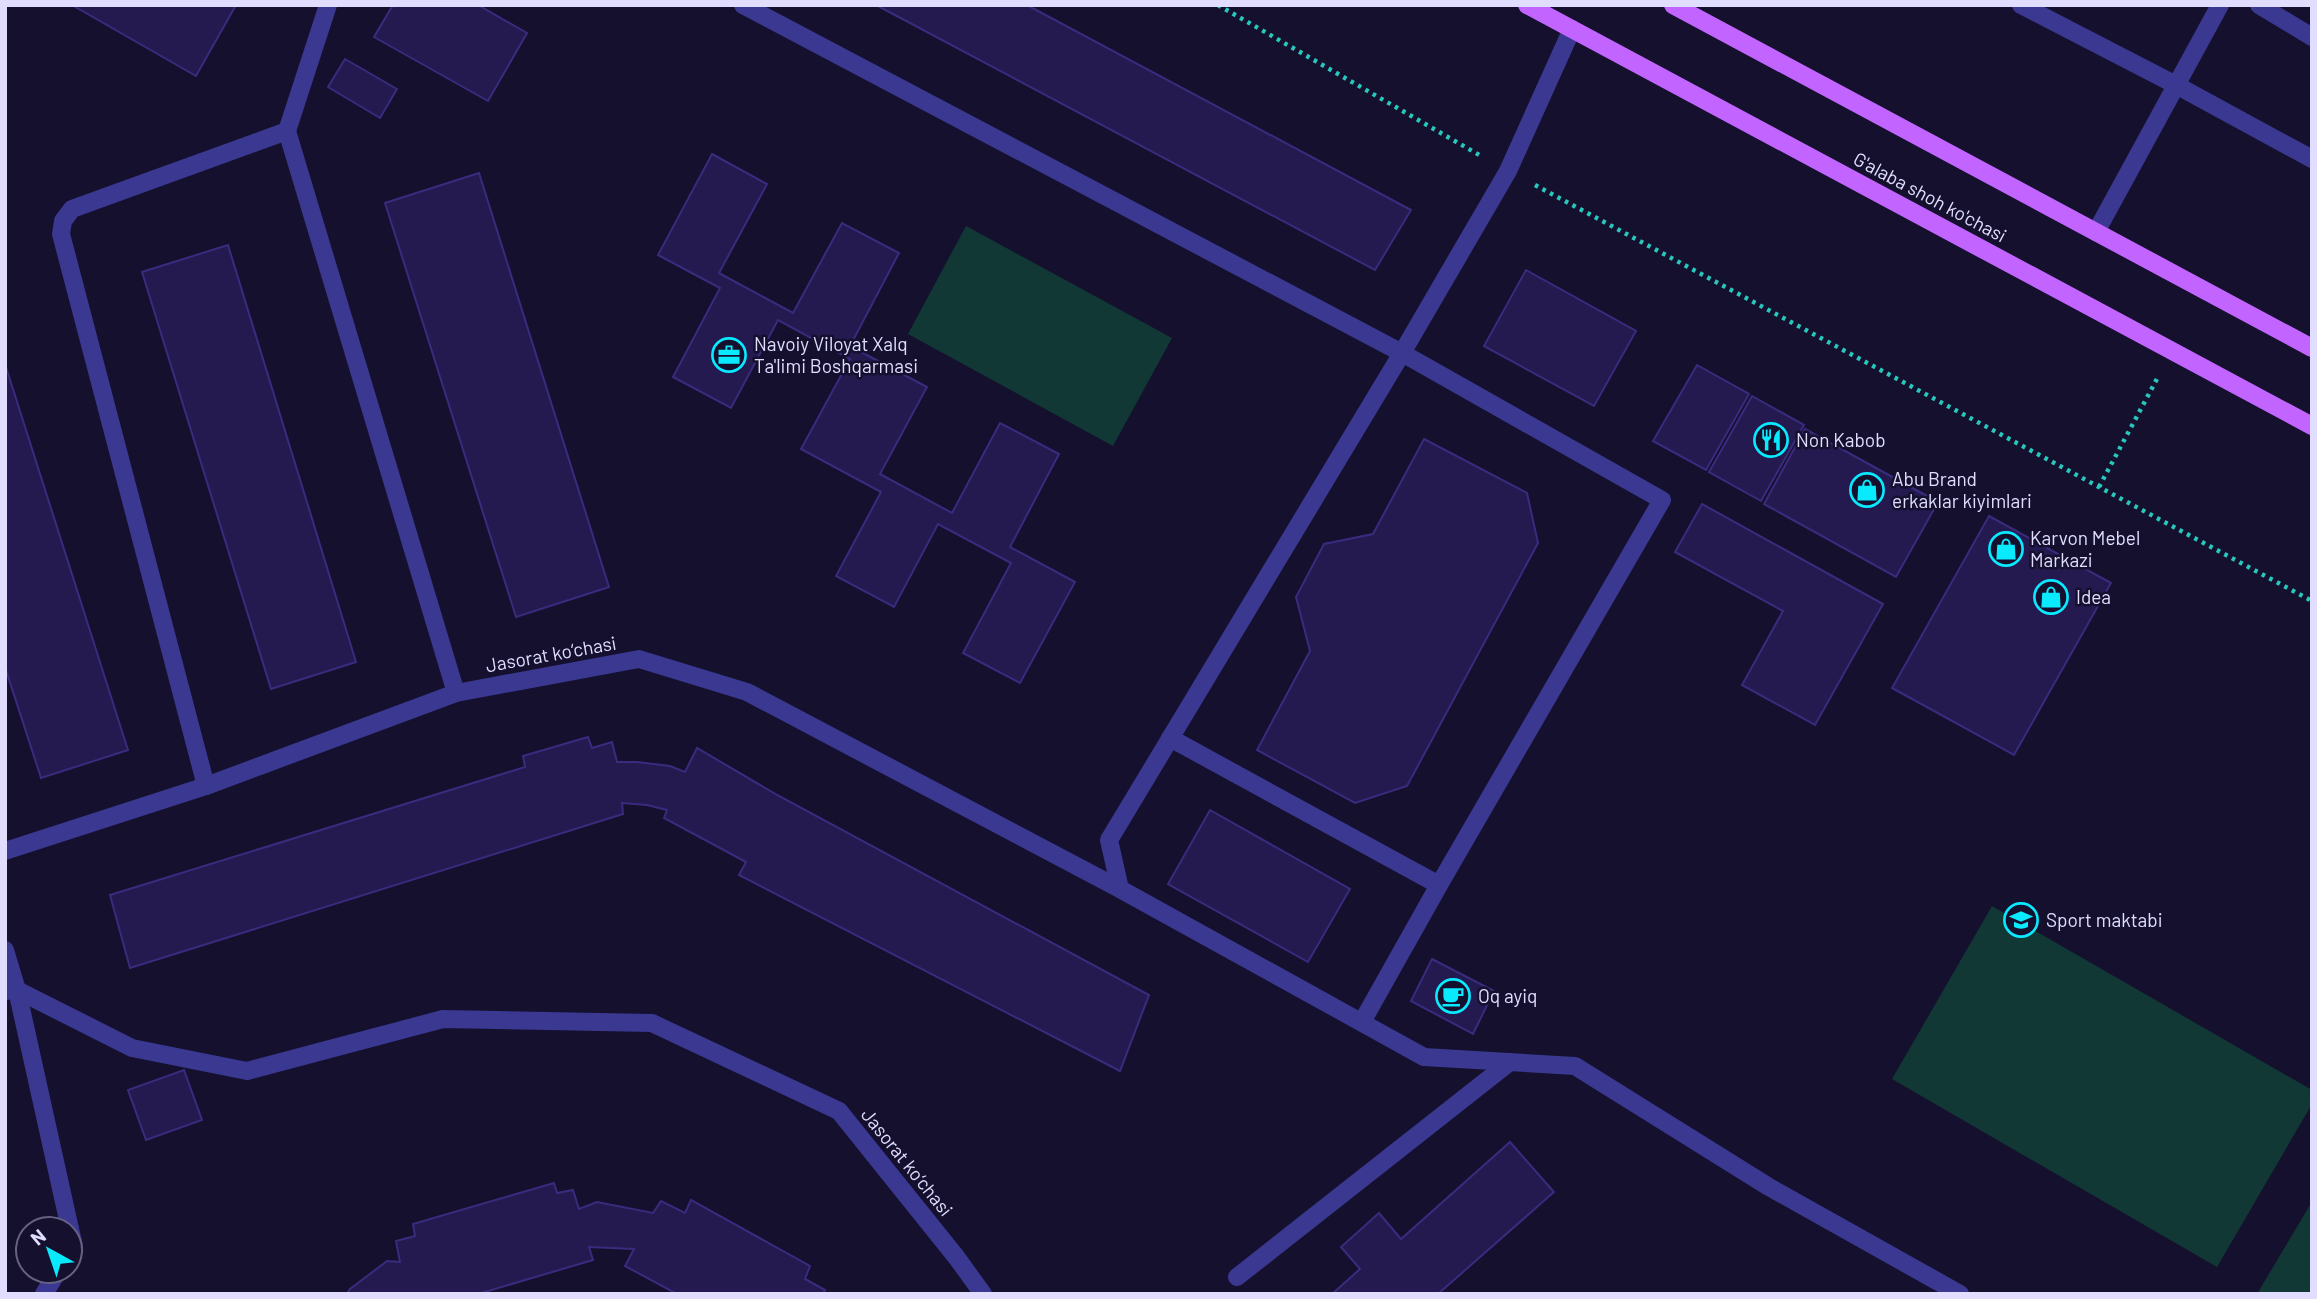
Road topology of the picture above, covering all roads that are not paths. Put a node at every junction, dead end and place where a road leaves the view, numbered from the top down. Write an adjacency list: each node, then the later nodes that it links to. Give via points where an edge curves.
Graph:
1 (328, 5): 11 (street)
2 (743, 5): 15 (street)
3 (1527, 5): 8 (main road, G'alaba shoh ko'chasi)
4 (1673, 5): 13 (main road)
5 (2021, 5): 10 (street)
6 (2220, 5): 10 (street)
7 (2259, 5): 9 (street)
8 (1572, 29): 15 (street, via 1508,171); 16 (main road, G'alaba shoh ko'chasi)
9 (2312, 37)
10 (2176, 85): 12 (street); 13 (street)
11 (287, 131): 17 (street); 19 (street, via 72,209 61,233)
12 (2312, 159)
13 (2096, 232): 14 (main road)
14 (2312, 348)
15 (1402, 353): 18 (street); 21 (street, via 1662,500)
16 (2312, 426)
17 (456, 693): 19 (street, Jasorat ko‘chasi); 22 (street, Jasorat ko‘chasi, via 639,659 747,692)
18 (1170, 738): 21 (street); 22 (street, via 1109,840)
19 (206, 786): 20 (street, Jasorat ko‘chasi)
20 (5, 851)
21 (1439, 885): 25 (street)
22 (1120, 889): 25 (street, Jasorat ko‘chasi)
23 (5, 950): 24 (street)
24 (11, 990): 27 (street); 29 (street, Jasorat ko‘chasi, via 132,1048 247,1071 443,1019 652,1023 839,1111)
25 (1362, 1022): 26 (street, Jasorat ko‘chasi, via 1424,1056)
26 (1510, 1062): 28 (street); 30 (street, Jasorat ko‘chasi, via 1575,1066 1769,1187)
27 (67, 1215)
28 (1237, 1277)
29 (982, 1294)
30 (1960, 1294)

